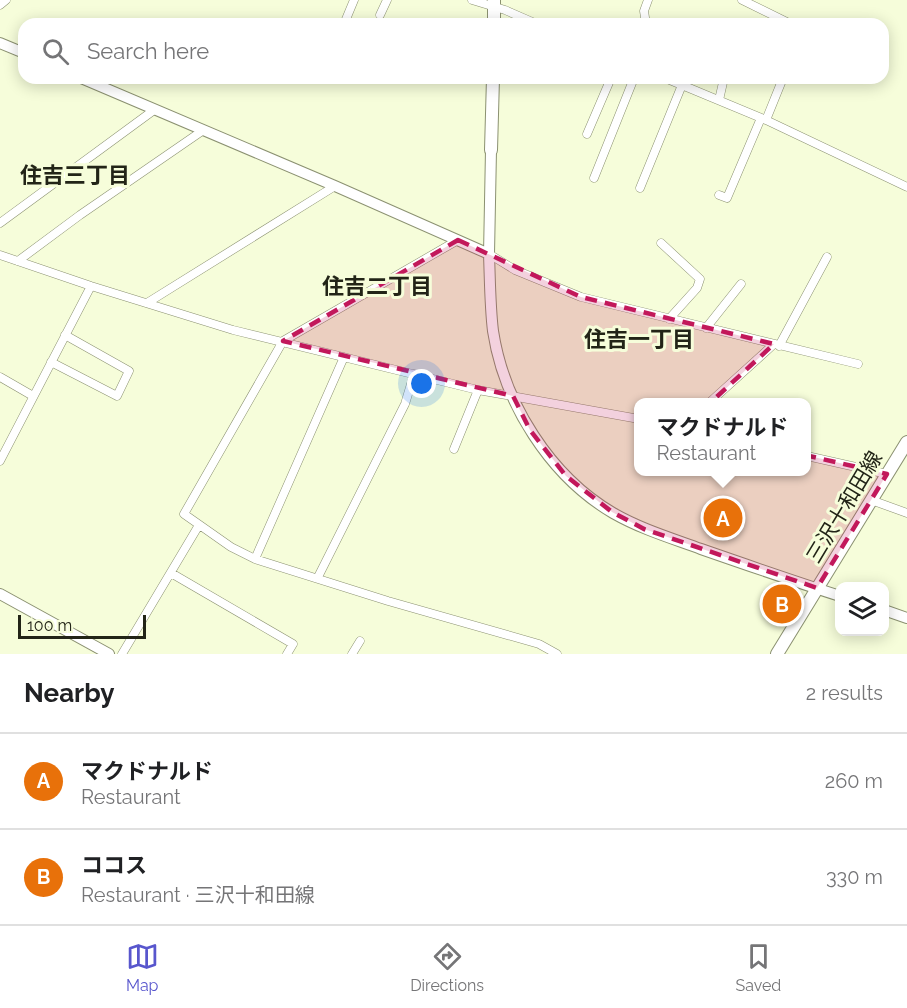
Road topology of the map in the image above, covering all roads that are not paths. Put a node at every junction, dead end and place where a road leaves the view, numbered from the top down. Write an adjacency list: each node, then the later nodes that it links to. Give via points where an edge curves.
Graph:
1 (6, 0): 9 (street)
2 (354, 0): 11 (street)
3 (387, 0): 10 (street)
4 (472, 0): 7 (street)
5 (648, 0): 13 (street)
6 (742, 0): 8 (street)
7 (494, 3): 12 (street)
8 (759, 4): 14 (street)
9 (0, 5)
10 (380, 15)
11 (346, 18)
12 (525, 18)
13 (645, 18)
14 (781, 18)
15 (0, 43): 16 (street)
16 (18, 50)
17 (95, 84): 25 (street)
18 (493, 84): 29 (main road)
19 (608, 84): 28 (street)
20 (632, 84): 30 (street)
21 (723, 84): 24 (street)
22 (780, 84): 26 (street)
23 (682, 85): 24 (street); 33 (street)
24 (719, 100): 26 (street)
25 (154, 110): 27 (street); 35 (street)
26 (763, 119): 32 (street); 34 (street, via 727,198)
27 (202, 131): 31 (street); 41 (street)
28 (587, 134)
29 (491, 150): 38 (street)
30 (594, 178)
31 (335, 186): 36 (street); 44 (street)
32 (907, 187)
33 (640, 188)
34 (719, 195)
35 (0, 223)
36 (458, 240): 38 (street); 48 (street)
37 (662, 243): 45 (street, via 699,279 697,288)
38 (489, 254): 45 (street, via 561,290); 57 (street, via 494,332)
39 (0, 255): 41 (street)
40 (827, 257): 49 (street)
41 (18, 261): 43 (street)
42 (741, 284): 46 (street)
43 (91, 286): 44 (street); 47 (street)
44 (147, 303): 48 (street)
45 (669, 319): 46 (street)
46 (706, 328): 49 (street)
47 (65, 335): 51 (street); 51 (street, via 129,372 117,396)
48 (283, 341): 50 (street); 67 (street, via 184,514)
49 (777, 345): 52 (street); 58 (street)
50 (344, 357): 53 (street); 68 (street)
51 (51, 362): 56 (street)
52 (858, 363)
53 (414, 374): 55 (street); 70 (street, via 405,404)
54 (0, 377): 56 (street)
55 (478, 390): 57 (street); 61 (street)
56 (33, 396): 63 (street)
57 (513, 396): 59 (street); 71 (street, via 530,430 566,476 612,512 644,529)
58 (715, 398)
59 (634, 418)
60 (907, 442): 64 (main road, 三沢十和田線)
61 (454, 449)
62 (811, 457): 64 (street)
63 (0, 461)
64 (887, 474): 65 (main road, 三沢十和田線)
65 (871, 500): 66 (street); 71 (main road, 三沢十和田線)
66 (907, 513)
67 (199, 525): 68 (street, via 231,548); 69 (street)
68 (255, 559): 70 (street)
69 (171, 573): 78 (street); 79 (street, via 293,644)
70 (318, 578): 81 (street, via 539,644)
71 (818, 588): 73 (street); 82 (main road, 三沢十和田線)
72 (0, 594): 77 (street)
73 (835, 594)
74 (889, 611): 75 (street)
75 (907, 618)
76 (360, 641): 80 (street)
77 (109, 654)
78 (122, 654)
79 (288, 654)
80 (352, 654)
81 (557, 654)
82 (777, 654)

